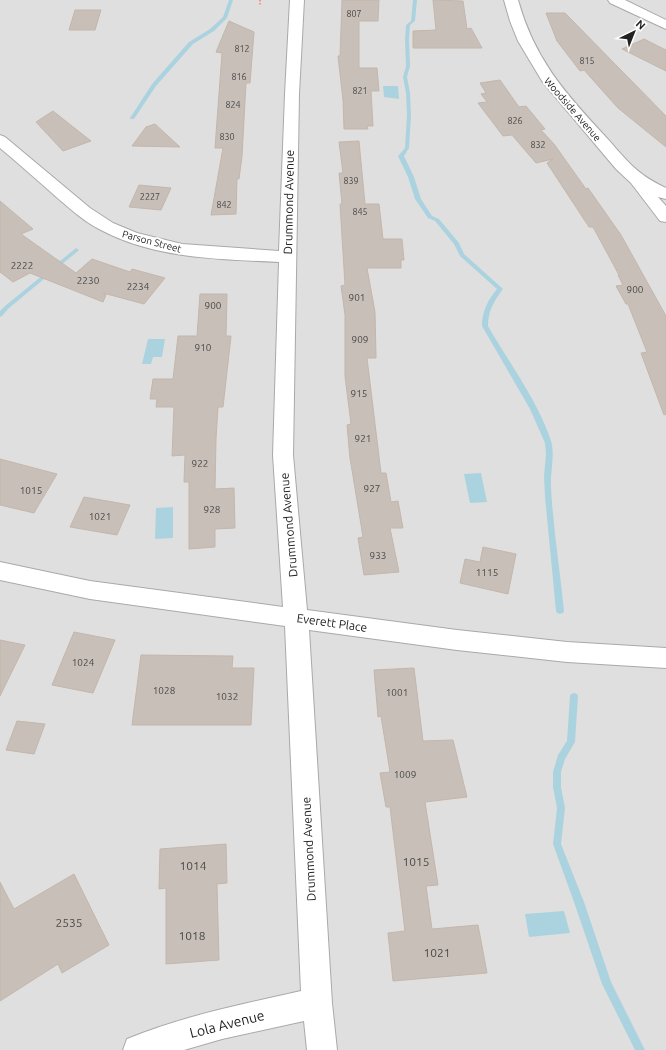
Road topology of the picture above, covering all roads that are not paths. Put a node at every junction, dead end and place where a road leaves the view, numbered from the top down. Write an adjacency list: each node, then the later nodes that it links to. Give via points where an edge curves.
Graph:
1 (297, 0): 9 (street, Drummond Avenue)
2 (510, 0): 6 (street, Woodside Avenue, via 526,46 542,72 563,100)
3 (615, 0): 4 (street)
4 (666, 24)
5 (0, 140): 9 (street, Parson Street, via 84,212 121,234 184,250)
6 (634, 178): 7 (street, Woodside Avenue); 8 (street)
7 (666, 194)
8 (666, 217)
9 (288, 257): 11 (street, Drummond Avenue, via 283,455)
10 (0, 570): 11 (street, Everett Place, via 90,590)
11 (296, 618): 12 (street, Everett Place, via 567,652); 13 (street, Drummond Avenue)
12 (666, 658)
13 (317, 1003): 14 (street, Lola Avenue, via 215,1026); 15 (street, Drummond Avenue)
14 (138, 1050)
15 (322, 1050)

